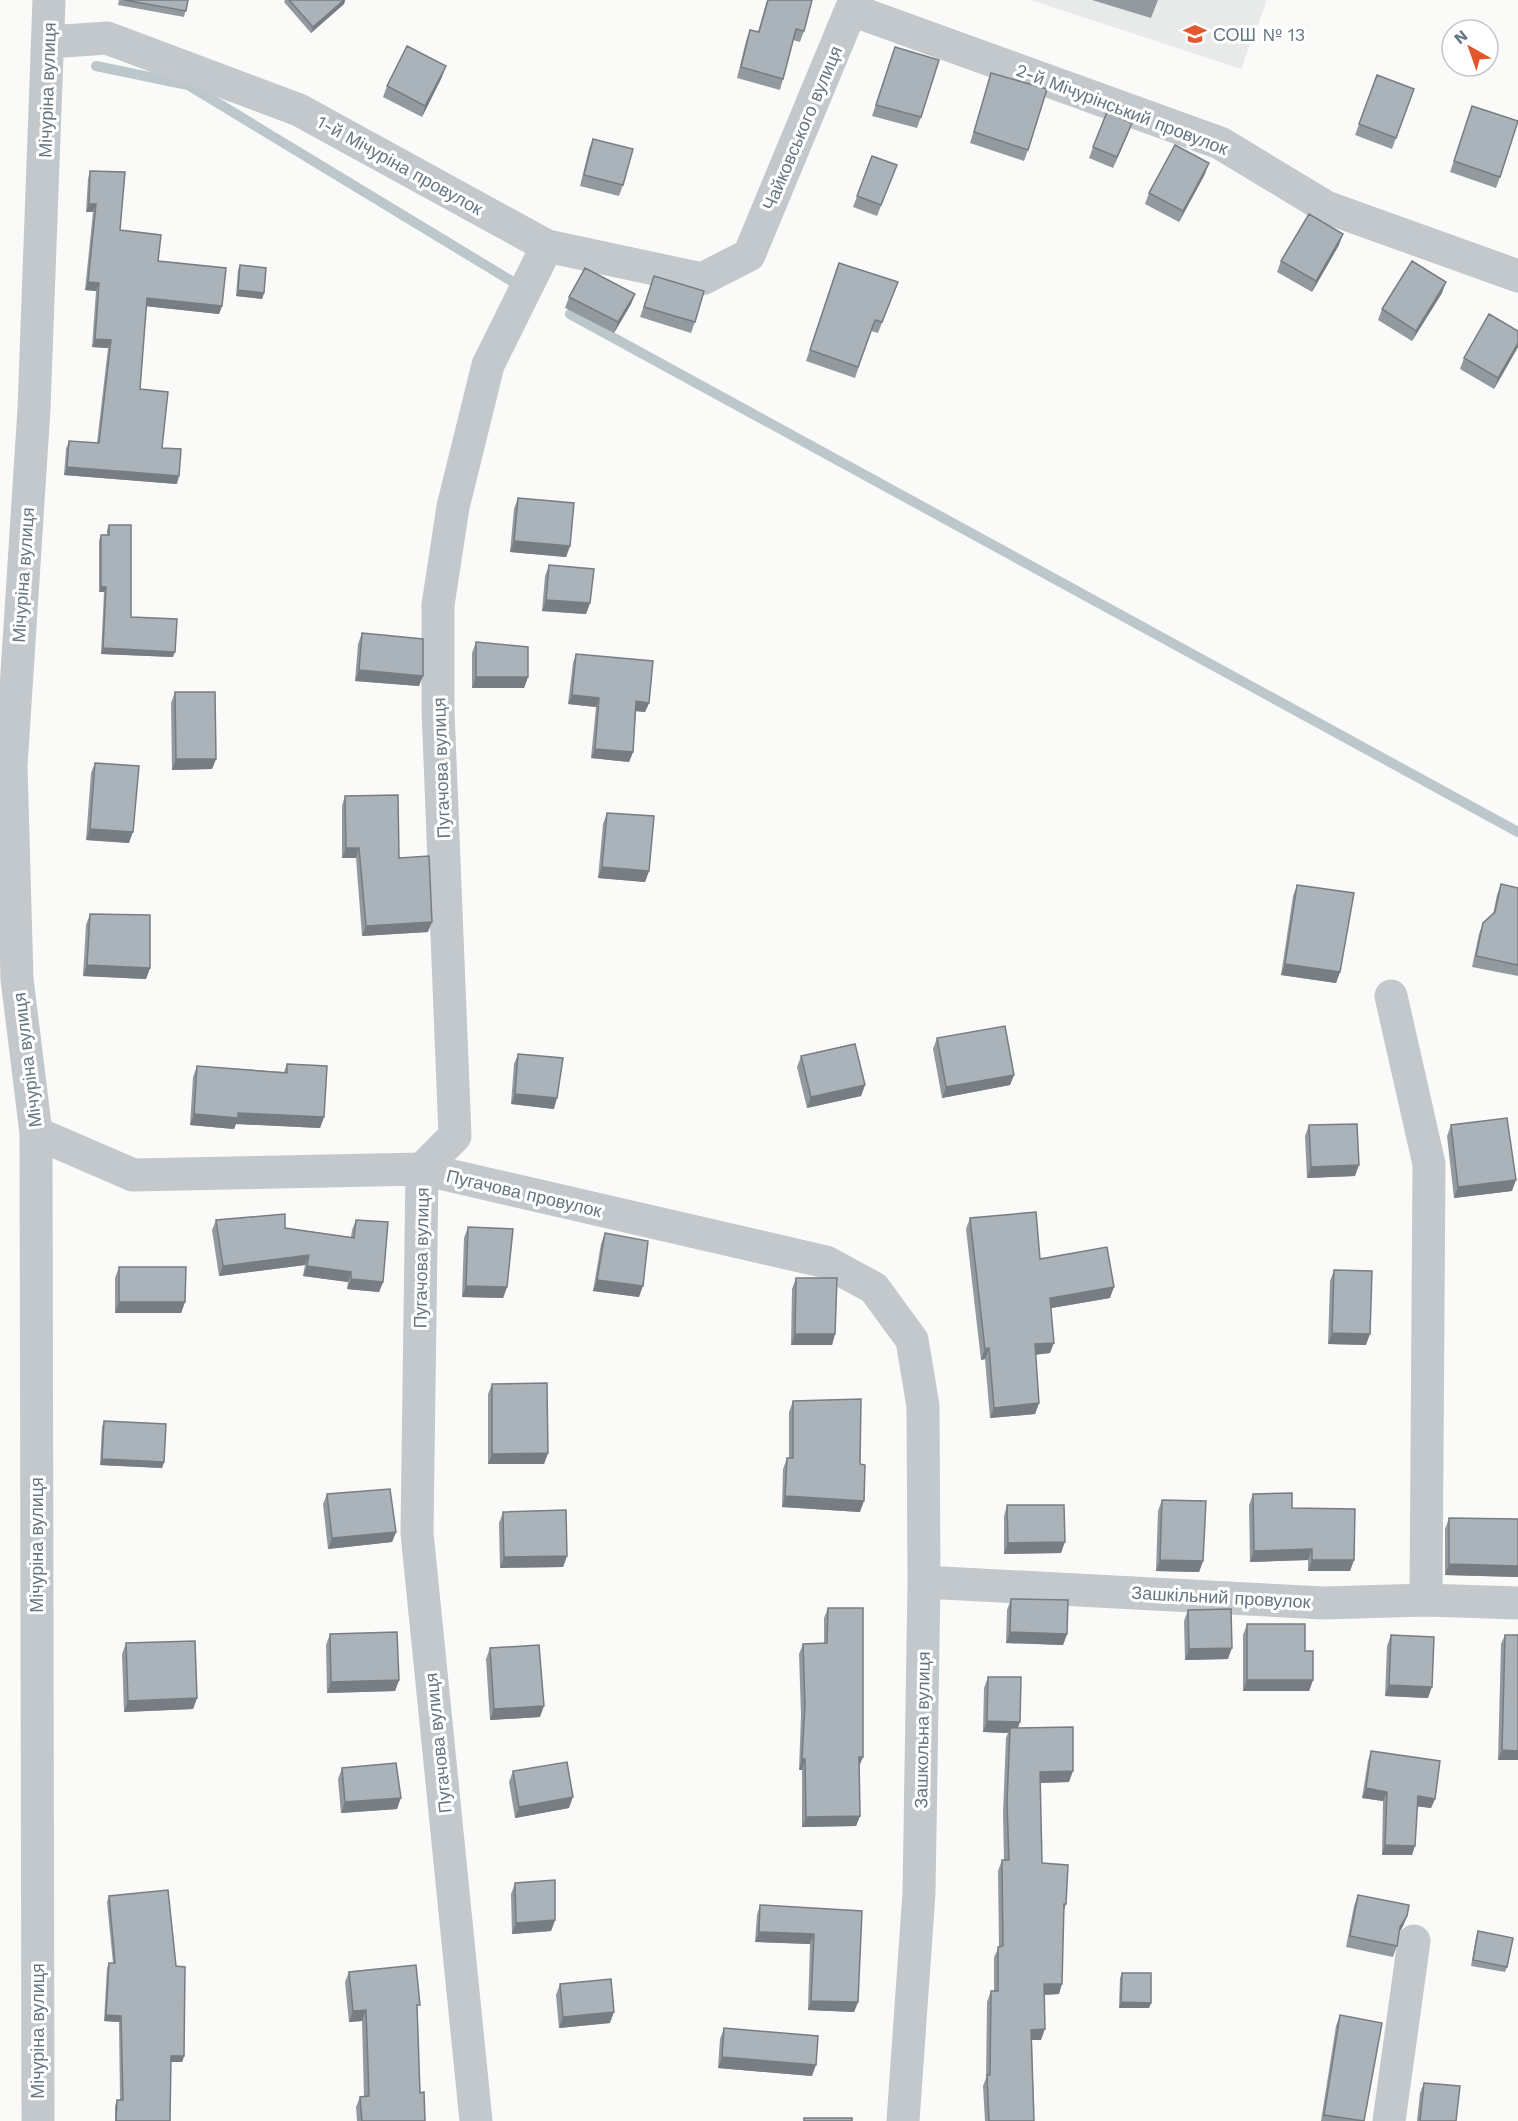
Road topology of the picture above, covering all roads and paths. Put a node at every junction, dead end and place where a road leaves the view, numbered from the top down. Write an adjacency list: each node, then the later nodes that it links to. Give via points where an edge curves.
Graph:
1 (49, 0): 3 (street, Мічуріна вулиця)
2 (854, 5): 5 (street, Чайковського вулиця); 6 (street, 2-й Мічурінський провулок, via 1220,143 1326,207)
3 (49, 42): 4 (street, 1-й Мічуріна провулок, via 107,38 299,110); 7 (street, Мічуріна вулиця, via 34,409)
4 (547, 246): 5 (street, 1-й Мічуріна провулок, via 702,279); 10 (street, Пугачова вулиця, via 488,365 453,507 438,605 438,710 455,1136)
5 (749, 255)
6 (1518, 276)
7 (6, 766): 9 (street, Мічуріна вулиця, via 17,979)
8 (1391, 996): 13 (street, via 1429,1164)
9 (36, 1133): 10 (street, Пугачова провулок, via 133,1175); 16 (street, Мічуріна вулиця)
10 (422, 1169): 11 (street, Пугачова провулок, via 826,1262 874,1288); 17 (street, Пугачова вулиця, via 417,1533)
11 (912, 1340): 12 (street, Зашкольна вулиця, via 923,1406)
12 (924, 1582): 13 (street, Зашкільний провулок, via 1324,1603); 18 (street, Зашкольна вулиця, via 919,1893)
13 (1426, 1600): 14 (street, Зашкільний провулок)
14 (1518, 1603)
15 (1414, 1941): 19 (street)
16 (38, 2121)
17 (477, 2121)
18 (903, 2121)
19 (1389, 2121)

